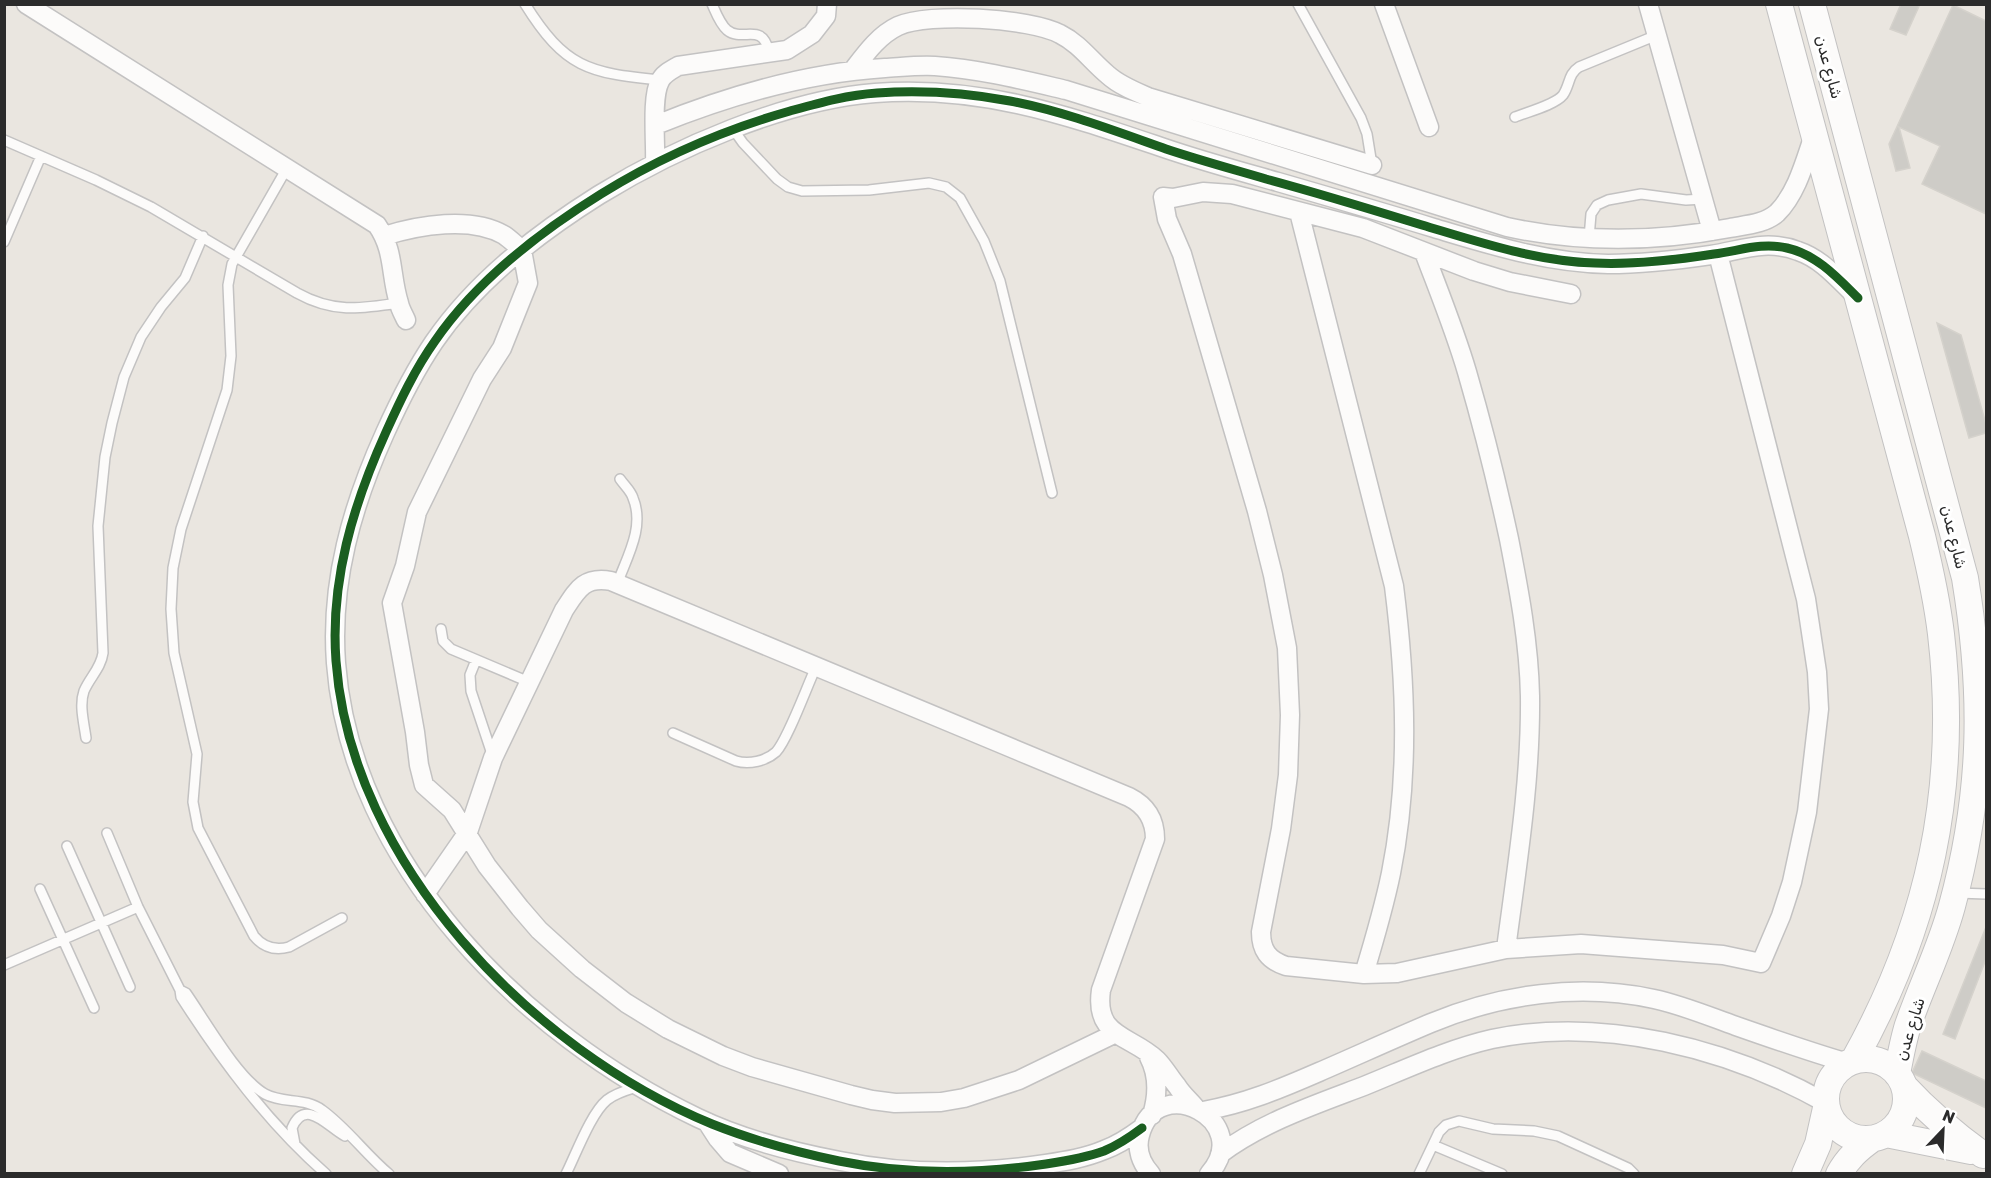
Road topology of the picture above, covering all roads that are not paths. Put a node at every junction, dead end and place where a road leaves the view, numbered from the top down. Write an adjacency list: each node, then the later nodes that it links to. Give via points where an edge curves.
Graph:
1 (26, 4): 24 (street)
2 (525, 4): 13 (lane, via 555,46 580,64 608,74)
3 (712, 4): 11 (lane, via 729,32 754,33 765,40)
4 (827, 4): 11 (street, via 826,16 812,34 787,50)
5 (1299, 4): 23 (lane, via 1361,118)
6 (1384, 4): 16 (street)
7 (1648, 4): 10 (street)
8 (1779, 4): 18 (street, شارع عدن)
9 (1812, 4): 56 (street, شارع عدن, via 1965,578 1974,633 1978,744 1974,799)
10 (1657, 35): 14 (lane, via 1579,67 1558,99); 27 (street)
11 (769, 52): 13 (street, via 678,66)
12 (854, 70): 15 (street, via 742,94); 20 (street, via 934,66 1023,80); 23 (street, via 885,33 909,21 934,18 1033,24 1070,39 1121,85 1148,97)
13 (660, 80): 15 (street)
14 (1515, 117)
15 (656, 125): 22 (street)
16 (1429, 127)
17 (733, 129): 22 (street); 25 (street, via 853,96 970,95 1035,106); 43 (lane, via 788,187 802,191 869,190 929,183 946,187 960,198 1000,281)
18 (1814, 135): 29 (street, via 1802,170 1777,213 1766,221); 39 (street, شارع عدن)
19 (4, 140): 21 (lane)
20 (1236, 142): 25 (street); 32 (street, via 1498,224)
21 (41, 156): 30 (lane); 33 (lane)
22 (655, 163): 34 (street, via 582,206)
23 (1372, 165)
24 (287, 168): 31 (street, via 366,217); 37 (lane)
25 (1225, 168): 26 (street); 36 (street, via 1509,251 1565,261 1628,263)
26 (1218, 192): 28 (street); 65 (street, via 1163,197 1257,511 1287,648 1288,775 1261,944 1275,962 1286,966)
27 (1704, 199): 29 (street); 32 (lane, via 1641,194 1608,200 1597,205 1591,214)
28 (1299, 212): 35 (street, via 1363,228); 65 (street, via 1394,586 1401,644 1404,764 1400,818 1391,872)
29 (1712, 231): 32 (street)
30 (203, 236): 37 (lane); 50 (lane, via 185,278 141,338 124,377 112,423 98,526 103,653 83,694)
31 (384, 236): 34 (street, via 428,226 474,225 504,235); 40 (street)
32 (1589, 238)
33 (4, 242)
34 (522, 250): 52 (street, via 528,283 502,348 482,379 417,512 392,603 424,785 452,810); 57 (street, via 470,298 417,370 363,487 340,570 336,659 349,738 389,834)
35 (1424, 252): 38 (street, via 1501,279); 63 (street, via 1481,421 1516,576 1526,645 1530,741)
36 (1718, 254): 39 (street, via 1754,245 1796,250 1829,269); 63 (street, via 1804,590 1817,672 1819,710 1812,777 1792,882 1761,963 1723,955 1581,944)
37 (235, 256): 40 (lane, via 306,299 327,306 360,309); 60 (lane, via 228,285 231,356 227,390 181,529 171,589 174,653 197,754 194,816 259,942 281,949)
38 (1571, 294)
39 (1858, 298): 71 (street, شارع عدن, via 1933,584 1946,682 1947,732 1938,830 1920,907 1898,973)
40 (399, 303): 41 (street)
41 (406, 320)
42 (620, 479): 44 (lane, via 633,497 637,524)
43 (1052, 493)
44 (616, 584): 47 (street); 48 (street, via 595,580 576,591)
45 (441, 629): 46 (lane, via 446,645)
46 (476, 660): 48 (lane); 51 (lane, via 470,675 471,691)
47 (816, 667): 49 (lane, via 779,748 765,759 736,761); 69 (street, via 1143,806 1152,821 1155,839 1101,990 1101,1016)
48 (529, 682): 51 (street)
49 (674, 733)
50 (86, 738)
51 (493, 758): 52 (street)
52 (468, 832): 57 (street); 69 (street, via 487,866 520,908 582,969 668,1029 752,1066 872,1100 941,1102 1019,1080)
53 (107, 833): 59 (lane)
54 (67, 846): 61 (lane)
55 (40, 889): 62 (lane)
56 (1955, 893): 58 (lane); 72 (street, شارع عدن, via 1908,1026)
57 (425, 894): 73 (street, via 467,945 525,1004 588,1055)
58 (1986, 894)
59 (138, 907): 61 (lane); 67 (lane)
60 (342, 918)
61 (101, 923): 62 (lane); 66 (lane)
62 (63, 940): 64 (lane); 68 (lane)
63 (1506, 949): 65 (street, via 1397,973)
64 (4, 966)
65 (1364, 974)
66 (130, 987)
67 (180, 990): 79 (lane, via 252,1084 274,1098 313,1104); 80 (lane, via 180,996 230,1068)
68 (94, 1008)
69 (1116, 1034): 70 (street)
70 (1145, 1051): 75 (street); 77 (street, via 1156,1074 1155,1105)
71 (1851, 1062): 72 (street, via 1877,1060); 74 (street, via 1840,1067 1830,1079); 75 (street, via 1663,1002 1626,994 1568,992 1511,999 1458,1013 1270,1093 1225,1107)
72 (1901, 1080): 78 (street, via 1906,1100 1903,1113 1897,1125); 83 (street, via 1928,1112)
73 (639, 1086): 76 (street); 86 (lane, via 603,1104)
74 (1826, 1105): 78 (street, via 1832,1122 1843,1132 1857,1138); 82 (street, via 1770,1076 1690,1047 1626,1035 1544,1032 1491,1040 1442,1054 1279,1119); 93 (street, via 1818,1144)
75 (1199, 1109): 77 (street, via 1171,1105); 82 (street, via 1218,1130)
76 (707, 1122): 77 (street, via 806,1154 846,1162 958,1172 1009,1169 1087,1156 1123,1142); 87 (street, via 730,1153)
77 (1147, 1122): 88 (street, via 1139,1149)
78 (1879, 1137): 83 (street, via 1951,1146); 94 (street, via 1858,1149)
79 (353, 1140): 80 (lane, via 318,1117 306,1115 292,1128); 85 (lane)
80 (295, 1144): 84 (lane)
81 (1432, 1145): 90 (lane); 91 (lane); 92 (lane, via 1442,1128 1453,1122 1534,1131 1563,1138)
82 (1220, 1154): 89 (street)
83 (1985, 1155)
84 (326, 1173)
85 (389, 1173)
86 (566, 1173)
87 (779, 1173)
88 (1151, 1173)
89 (1209, 1173)
90 (1419, 1173)
91 (1502, 1173)
92 (1634, 1173)
93 (1805, 1173)
94 (1839, 1173)

